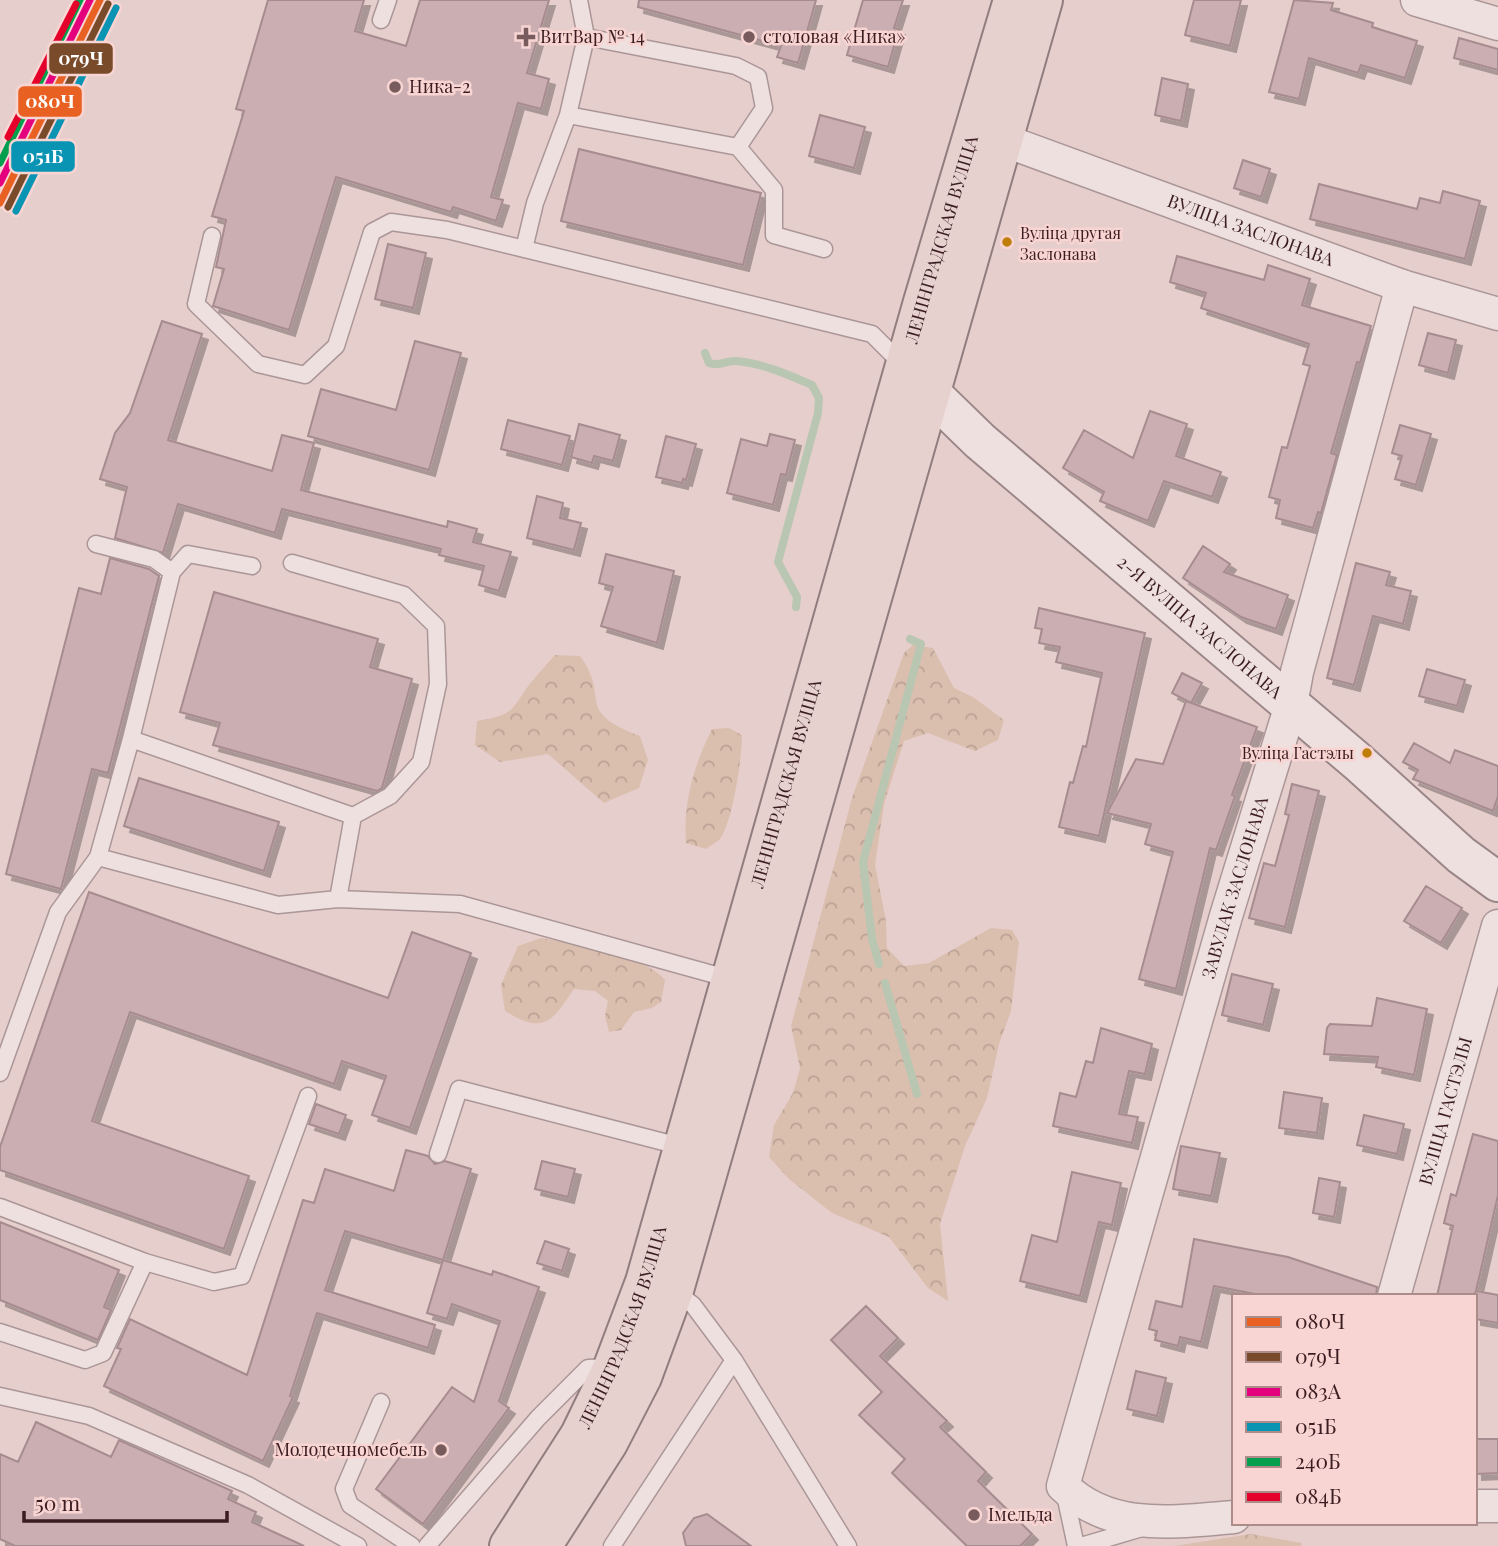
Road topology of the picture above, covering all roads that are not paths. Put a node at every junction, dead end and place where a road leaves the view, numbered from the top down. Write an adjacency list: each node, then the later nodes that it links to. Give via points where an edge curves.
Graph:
1 (388, 0): 6 (lane)
2 (579, 0): 8 (lane)
3 (1013, 0): 10 (main road, ЛЕНІНГРАДСКАЯ ВУЛІЦА)
4 (1043, 0): 10 (main road, ЛЕНІНГРАДСКАЯ ВУЛІЦА)
5 (1417, 0): 7 (street)
6 (382, 20)
7 (1498, 24)
8 (586, 37): 9 (lane); 11 (lane, via 736,66 758,77 764,108)
9 (568, 115): 11 (lane); 13 (lane, via 535,203)
10 (990, 135): 15 (street, ВУЛІЦА ЗАСЛОНАВА); 17 (main road, ЛЕНІНГРАДСКАЯ ВУЛІЦА)
11 (738, 147): 14 (lane, via 774,190 774,235)
12 (212, 236): 13 (lane, via 196,304 258,364 305,375 336,346 372,232 390,222)
13 (524, 249): 17 (lane, via 872,334)
14 (824, 249)
15 (1402, 286): 16 (street, ВУЛІЦА ЗАСЛОНАВА); 22 (street, ЗАВУЛАК ЗАСЛОНАВА)
16 (1498, 314)
17 (917, 380): 22 (main road, 2-Я ВУЛІЦА ЗАСЛОНАВА, via 966,429); 29 (main road, ЛЕНІНГРАДСКАЯ ВУЛІЦА)
18 (96, 544): 21 (lane, via 154,559)
19 (292, 563): 24 (lane, via 404,596 436,626 438,684 421,762 390,796)
20 (252, 566): 21 (lane, via 188,554)
21 (172, 572): 23 (lane)
22 (1291, 705): 26 (main road, 2-Я ВУЛІЦА ЗАСЛОНАВА, via 1461,855); 43 (street, ЗАВУЛАК ЗАСЛОНАВА)
23 (131, 739): 24 (lane); 25 (lane)
24 (353, 816): 27 (lane)
25 (98, 857): 27 (lane, via 278,905); 30 (lane, via 58,912)
26 (1498, 882)
27 (338, 899): 29 (lane, via 460,904)
28 (1498, 926): 37 (street, ВУЛІЦА ГАСТЭЛЫ)
29 (746, 983): 32 (main road, ЛЕНІНГРАДСКАЯ ВУЛІЦА)
30 (0, 1073)
31 (308, 1096): 35 (lane, via 242,1276 214,1282)
32 (697, 1151): 33 (lane, via 459,1089); 36 (main road, ЛЕНІНГРАДСКАЯ ВУЛІЦА)
33 (438, 1154)
34 (0, 1207): 35 (lane)
35 (145, 1262): 38 (lane, via 103,1353 85,1360)
36 (659, 1286): 39 (lane, via 693,1305); 40 (main road, ЛЕНІНГРАДСКАЯ ВУЛІЦА)
37 (1395, 1294)
38 (0, 1332)
39 (734, 1360): 53 (lane); 54 (lane)
40 (627, 1372): 50 (lane, via 588,1368 538,1418); 51 (main road, ЛЕНІНГРАДСКАЯ ВУЛІЦА, via 580,1435); 52 (main road, ЛЕНІНГРАДСКАЯ ВУЛІЦА, via 608,1443)
41 (0, 1396): 48 (lane, via 89,1416 248,1485)
42 (382, 1402): 49 (lane, via 344,1489 350,1506)
43 (1063, 1486): 47 (street, via 1079,1502 1107,1515); 55 (lane)
44 (1477, 1506): 45 (street)
45 (1498, 1506)
46 (1232, 1517): 47 (street)
47 (1158, 1523): 55 (lane)
48 (358, 1546)
49 (412, 1546)
50 (427, 1546)
51 (509, 1546)
52 (542, 1546)
53 (612, 1546)
54 (848, 1546)
55 (1078, 1546)

